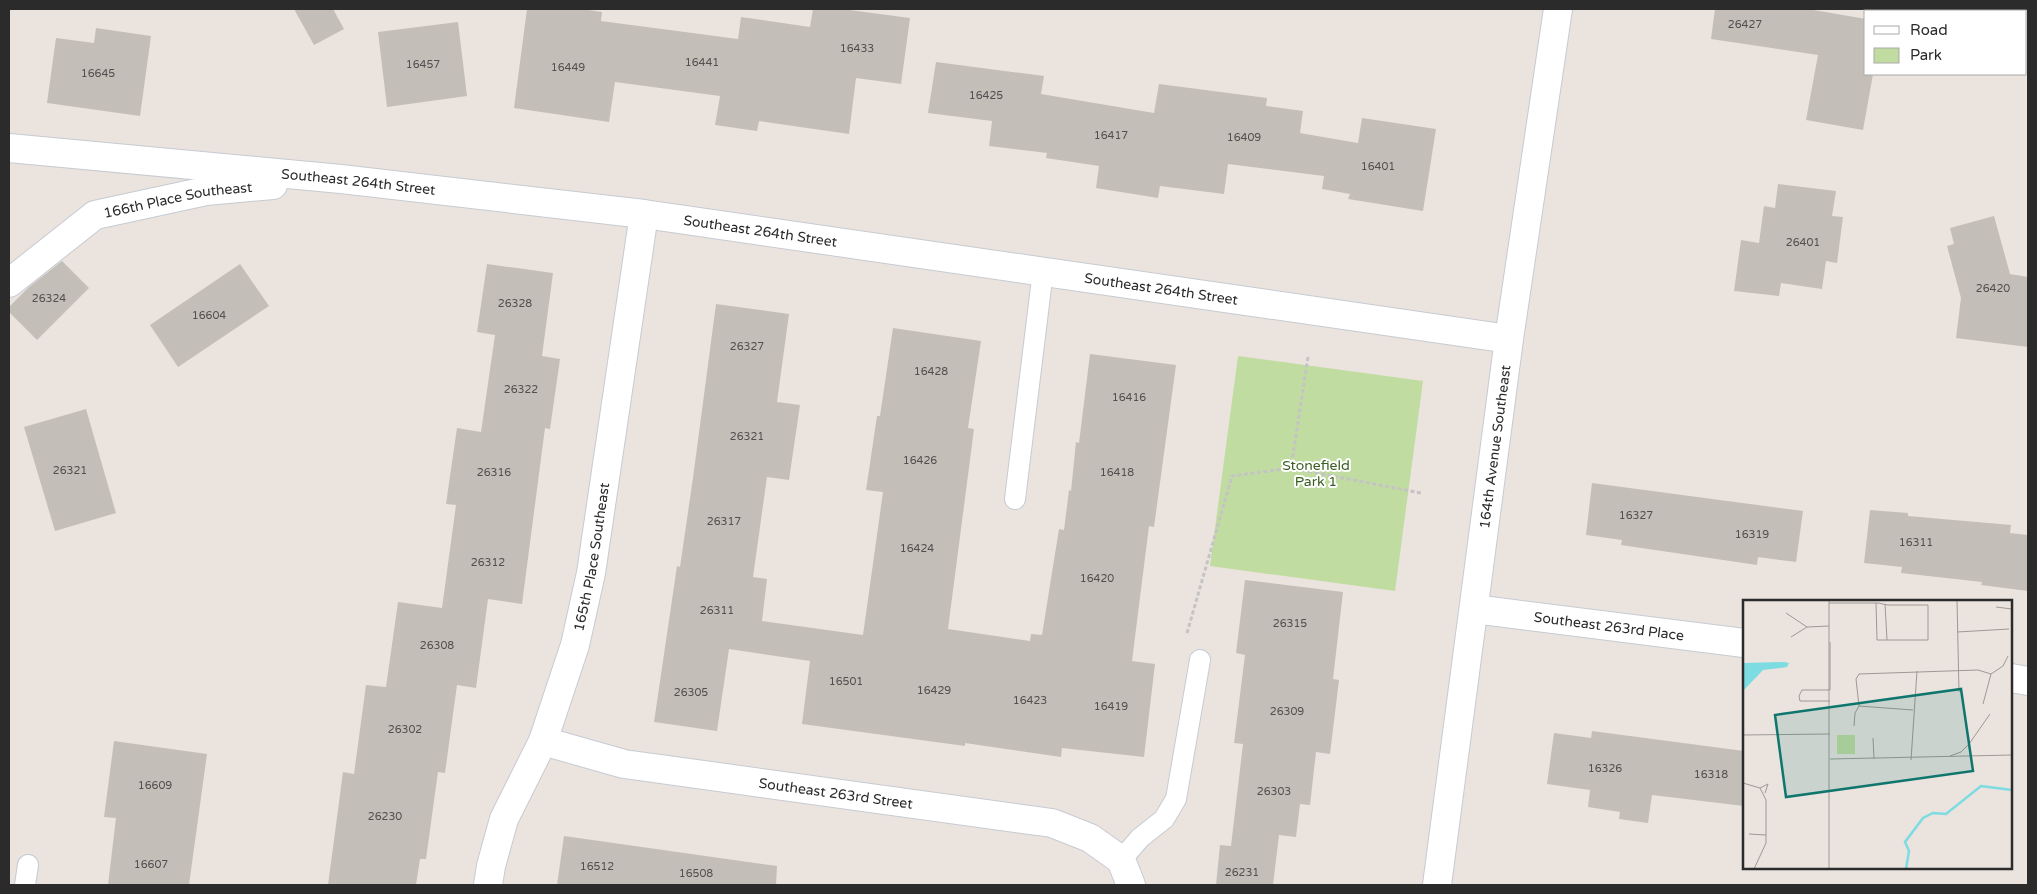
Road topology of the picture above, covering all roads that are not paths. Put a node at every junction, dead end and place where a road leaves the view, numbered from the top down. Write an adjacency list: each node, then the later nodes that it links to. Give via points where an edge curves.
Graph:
1 (1558, 9): 7 (street, 164th Avenue Southeast)
2 (9, 148): 3 (street, Southeast 264th Street)
3 (341, 179): 4 (street, Southeast 264th Street); 6 (street, 166th Place Southeast, via 206,192 94,215)
4 (644, 214): 5 (street, Southeast 264th Street); 14 (street, 165th Place Southeast, via 591,573 575,645)
5 (1043, 271): 7 (street, Southeast 264th Street); 8 (lane)
6 (9, 283)
7 (1509, 339): 9 (street, 164th Avenue Southeast)
8 (1015, 499)
9 (1474, 609): 10 (street, Southeast 263rd Place); 20 (street, 164th Avenue Southeast)
10 (1743, 643)
11 (1200, 660): 15 (lane, via 1176,799 1164,820 1140,838)
12 (2012, 678): 13 (street)
13 (2028, 681)
14 (543, 741): 15 (street, Southeast 263rd Street, via 624,764 1052,823 1090,838); 18 (street, 165th Place Southeast, via 504,819)
15 (1121, 860): 19 (street)
16 (28, 865): 17 (lane)
17 (25, 885)
18 (488, 885)
19 (1131, 885)
20 (1437, 885)

